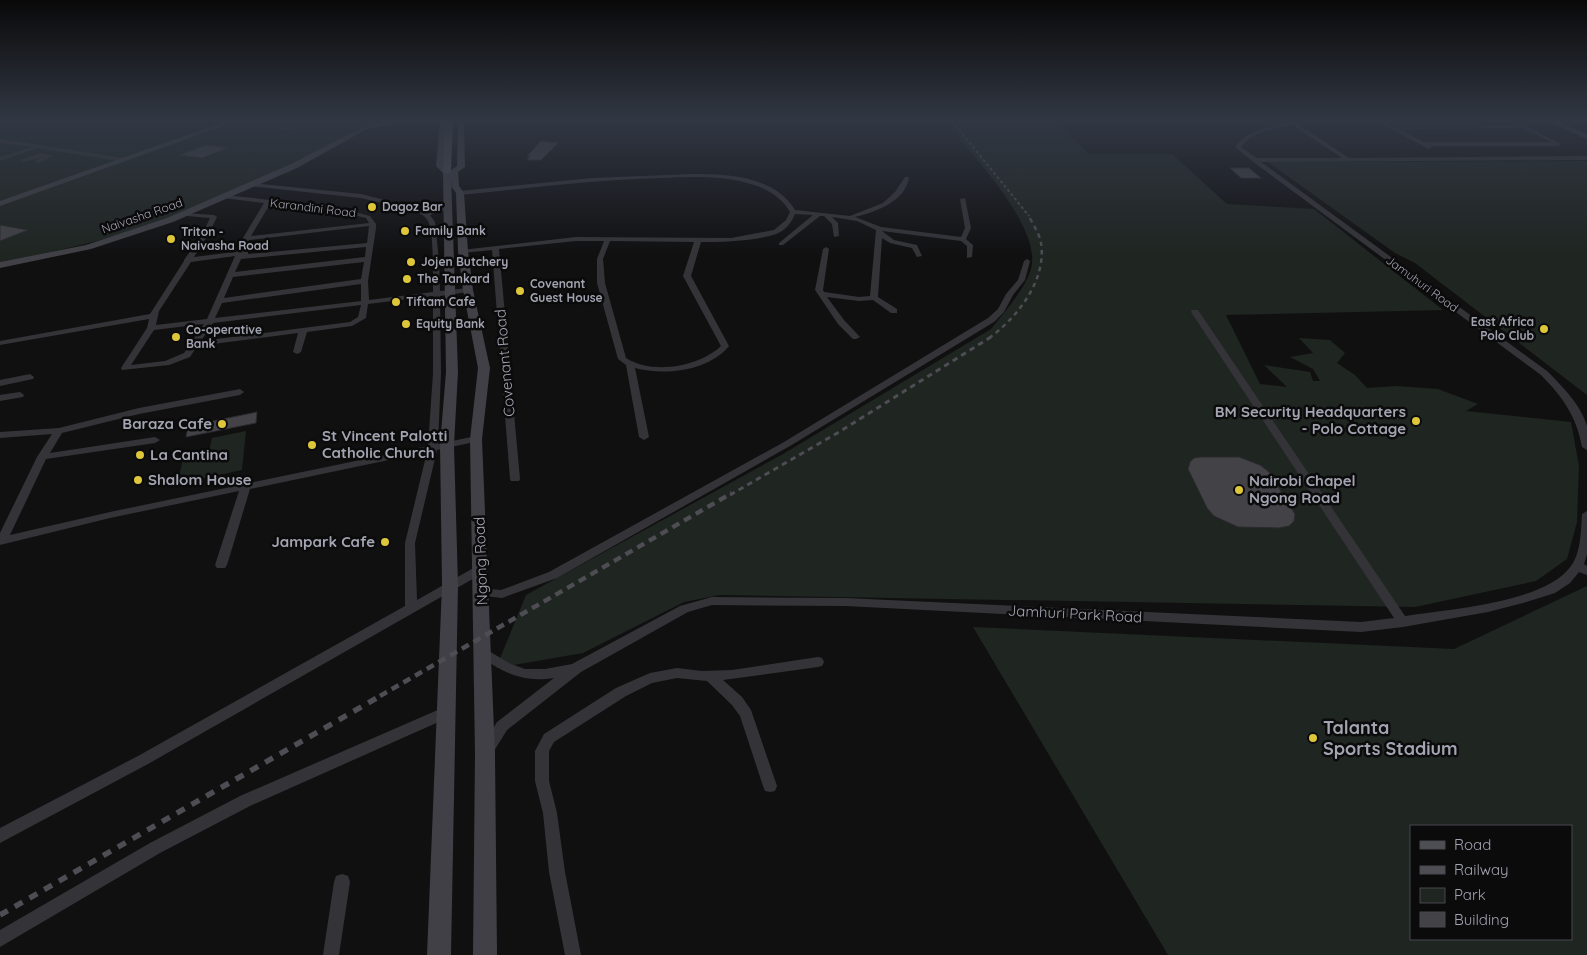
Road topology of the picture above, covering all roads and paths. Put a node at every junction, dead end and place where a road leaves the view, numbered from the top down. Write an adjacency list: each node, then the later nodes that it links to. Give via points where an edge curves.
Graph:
1 (108, 166): 15 (main road)
2 (291, 166): 10 (main road, Naivasha Road)
3 (441, 166): 8 (main road, Ngong Road, via 441,169)
4 (450, 166): 8 (main road, Ngong Road)
5 (451, 166): 8 (main road, Ngong Road)
6 (461, 166): 8 (main road, Ngong Road)
7 (1262, 166): 72 (street, Jamuhuri Road, via 1544,373 1569,398 1580,418)
8 (450, 172): 11 (main road, Ngong Road); 19 (main road, Ngong Road)
9 (907, 178): 21 (street, via 890,203)
10 (252, 185): 12 (main road, Naivasha Road); 18 (street, via 361,196)
11 (460, 192): 16 (street, via 628,177 714,176 760,184 774,192); 34 (main road, Ngong Road)
12 (225, 197): 14 (street, Karandini Road); 17 (main road, Naivasha Road)
13 (963, 199): 28 (street, via 968,228)
14 (267, 203): 23 (street, Karandini Road, via 355,212 368,217); 26 (street)
15 (0, 204)
16 (793, 212): 20 (street); 29 (street, via 782,227 768,235)
17 (187, 214): 39 (street, via 214,217); 41 (main road, Naivasha Road, via 88,247)
18 (426, 214): 19 (street); 22 (street)
19 (447, 214): 22 (street); 45 (main road, Ngong Road)
20 (822, 215): 21 (street); 25 (street, via 835,223); 31 (street)
21 (852, 217): 24 (street, via 864,220)
22 (431, 221): 45 (street)
23 (372, 224): 26 (street); 30 (street, Karandini Road)
24 (878, 231): 28 (street); 36 (street, via 892,242 915,246); 47 (street)
25 (836, 236)
26 (246, 238): 35 (street)
27 (608, 239): 29 (street); 32 (street); 60 (street, via 600,259 600,283 622,359)
28 (963, 239): 37 (street, via 970,245)
29 (698, 241): 60 (street, via 687,276 725,346 715,357 682,367)
30 (370, 244): 35 (street); 38 (street, Karandini Road)
31 (781, 244)
32 (495, 247): 34 (street); 75 (street, Covenant Road)
33 (826, 249): 46 (street)
34 (463, 251): 44 (main road, Ngong Road)
35 (241, 255): 39 (street); 42 (street)
36 (919, 256)
37 (969, 256)
38 (368, 258): 42 (street); 43 (street, Karandini Road)
39 (188, 260): 52 (street)
40 (1026, 261): 83 (street, via 1021,280 991,320 787,444 553,575 502,594)
41 (0, 265)
42 (229, 275): 48 (street)
43 (364, 280): 48 (street); 49 (street, Karandini Road)
44 (468, 290): 45 (street); 69 (main road, Ngong Road, via 484,368)
45 (443, 294): 49 (street); 71 (main road, Ngong Road, via 452,372); 73 (street)
46 (821, 294): 47 (street); 56 (street)
47 (875, 298): 50 (street)
48 (218, 301): 53 (street)
49 (365, 302): 53 (street); 55 (street, Karandini Road, via 362,318 355,323)
50 (894, 311)
51 (1195, 312): 85 (street)
52 (153, 316): 54 (street); 57 (street)
53 (210, 321): 54 (street); 58 (street)
54 (151, 328): 58 (street, via 125,368 176,361 187,355)
55 (303, 331): 58 (street, Karandini Road); 59 (street)
56 (856, 337)
57 (0, 343)
58 (196, 344)
59 (297, 352)
60 (630, 365): 68 (street)
61 (30, 377): 62 (street)
62 (0, 383)
63 (240, 392): 66 (street, via 139,411)
64 (20, 395): 65 (street)
65 (0, 398)
66 (59, 431): 67 (street); 74 (street)
67 (0, 435)
68 (644, 437)
69 (476, 439): 71 (street); 81 (main road, Ngong Road)
70 (155, 440): 74 (street)
71 (448, 445): 73 (street); 82 (main road, Ngong Road)
72 (1587, 447)
73 (433, 448): 76 (street); 84 (street, via 410,543)
74 (42, 457): 78 (street)
75 (515, 479)
76 (245, 488): 78 (street, via 110,514); 79 (street)
77 (1587, 514): 80 (street)
78 (1, 541)
79 (220, 565)
80 (1582, 568): 85 (street, Jamhuri Park Road, via 1551,590 1488,608)
81 (481, 569): 82 (street); 83 (main road, Ngong Road)
82 (450, 585): 84 (street); 90 (main road, Ngong Road)
83 (481, 592): 86 (main road, Ngong Road)
84 (411, 607): 93 (street, via 143,760)
85 (1404, 622): 88 (street, Jamhuri Park Road, via 1327,627 846,602 724,600 684,609)
86 (483, 653): 88 (street, Jamhuri Park Road, via 525,676); 91 (main road, Ngong Road)
87 (818, 662): 89 (street)
88 (576, 668): 91 (street, Jamhuri Park Road, via 502,726)
89 (710, 676): 92 (street, via 746,714); 99 (street, via 678,673 650,678 613,696 549,738 542,751 542,781)
90 (447, 712): 95 (street, via 245,801 155,848); 97 (main road, Ngong Road)
91 (485, 754): 98 (main road, Ngong Road)
92 (770, 786)
93 (0, 836)
94 (342, 882): 96 (street)
95 (0, 938)
96 (331, 955)
97 (439, 955)
98 (485, 955)
99 (573, 955)

